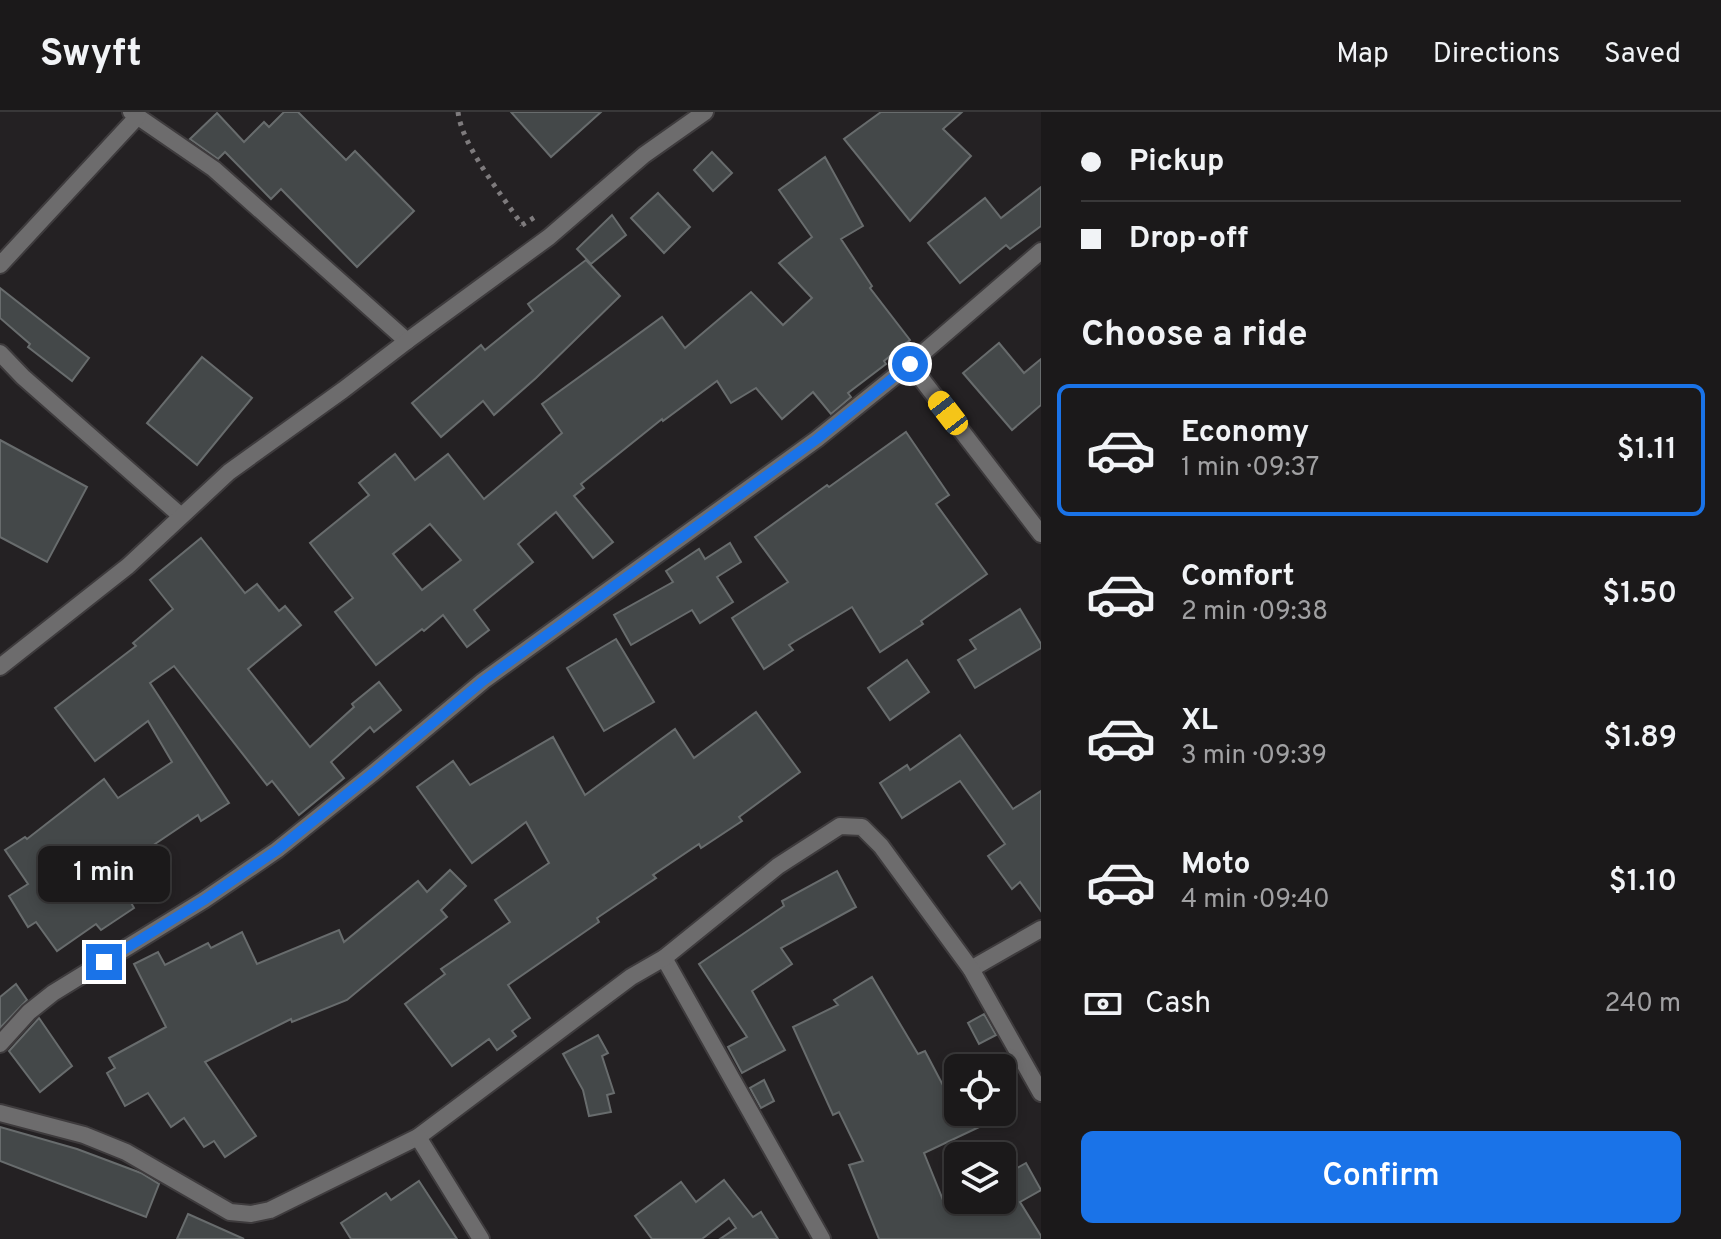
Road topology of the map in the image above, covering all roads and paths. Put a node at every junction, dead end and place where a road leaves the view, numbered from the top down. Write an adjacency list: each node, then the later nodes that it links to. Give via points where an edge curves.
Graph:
1 (458, 112): 4 (path, via 471,148)
2 (705, 112): 7 (street, via 644,155 549,237)
3 (134, 114): 6 (street); 7 (street, via 214,169)
4 (522, 225)
5 (1041, 251): 9 (street)
6 (0, 265)
7 (407, 341): 10 (street, via 229,472)
8 (0, 353): 10 (street)
9 (910, 364): 11 (street); 16 (street, via 817,439 483,681 277,850 53,993)
10 (181, 516): 12 (street, via 128,566)
11 (1041, 534)
12 (0, 667)
13 (1041, 929): 15 (street)
14 (664, 958): 15 (street, via 778,866 840,826 851,826 862,827 881,846); 19 (street, via 631,977); 21 (street)
15 (971, 969): 17 (street)
16 (0, 1044)
17 (1041, 1093)
18 (0, 1113): 19 (street, via 84,1135 126,1152 230,1212 251,1214 270,1210)
19 (418, 1137): 20 (street)
20 (481, 1239)
21 (822, 1239)

